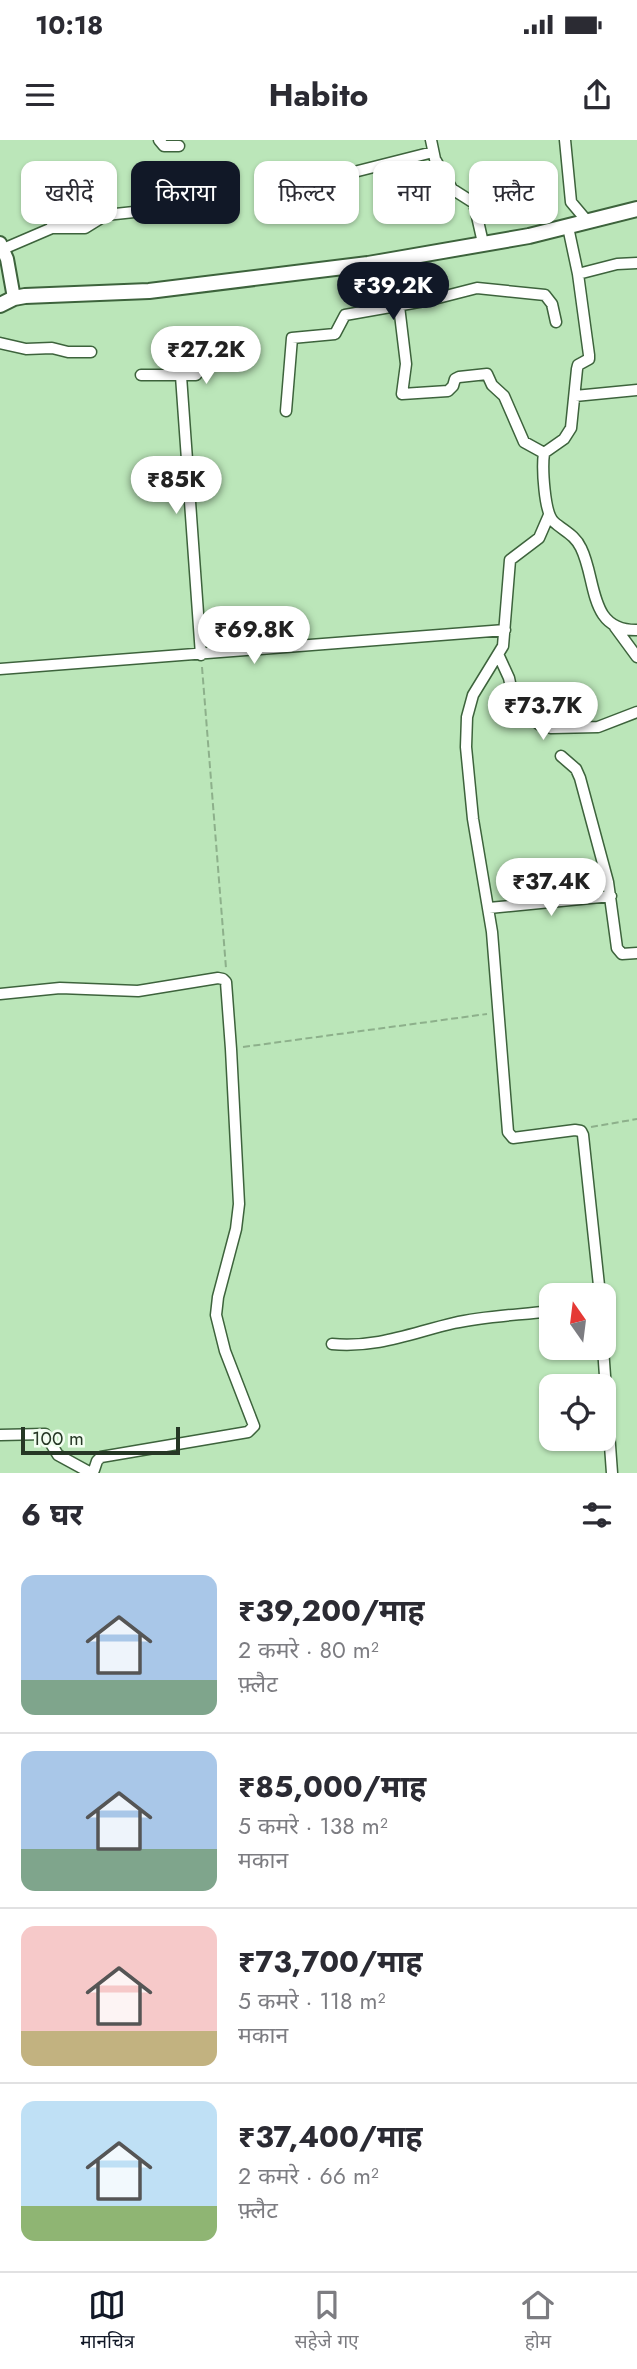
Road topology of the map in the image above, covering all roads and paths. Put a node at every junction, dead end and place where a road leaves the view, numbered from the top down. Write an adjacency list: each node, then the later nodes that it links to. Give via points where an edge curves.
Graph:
1 (159, 140): 4 (street, via 164,146)
2 (431, 140): 5 (street)
3 (565, 140): 10 (street, via 571,202)
4 (179, 146)
5 (433, 152): 6 (street); 7 (street, via 452,189)
6 (359, 171)
7 (469, 199)
8 (637, 209): 10 (main road)
9 (131, 212): 14 (street, via 106,215 85,228)
10 (587, 221): 13 (main road)
11 (52, 224): 14 (street)
12 (480, 224): 15 (street)
13 (568, 227): 15 (main road); 18 (street)
14 (52, 228): 16 (street)
15 (483, 243): 19 (main road, via 220,284)
16 (2, 253): 19 (street)
17 (637, 263): 18 (street)
18 (578, 274): 29 (street, via 589,359 577,369)
19 (14, 298): 20 (main road)
20 (0, 305)
21 (399, 306): 22 (street, via 494,288 545,295 552,303); 30 (street, via 345,315 339,331 331,336 292,338); 31 (street, via 406,364 402,394 448,391 459,377 487,374 504,396 524,442)
22 (556, 323)
23 (252, 342): 27 (street, via 208,345 202,351 199,373)
24 (0, 343): 25 (street)
25 (91, 352)
26 (141, 374): 27 (street)
27 (181, 376): 37 (street)
28 (637, 390): 29 (street)
29 (575, 396): 31 (street, via 569,434)
30 (286, 411)
31 (544, 453): 32 (street)
32 (549, 516): 33 (street, via 579,543 599,608); 34 (street, via 541,535 510,560)
33 (615, 626): 35 (street); 38 (street)
34 (505, 630): 36 (street); 37 (street)
35 (637, 630)
36 (498, 653): 40 (street, via 515,708 545,727 598,727); 43 (street, via 472,695 466,737 473,819)
37 (201, 655): 39 (street); 45 (path, via 226,969)
38 (637, 657)
39 (0, 669)
40 (637, 712)
41 (561, 756): 42 (street, via 580,778)
42 (611, 897): 43 (street); 44 (street, via 618,952)
43 (489, 908): 47 (street)
44 (637, 953)
45 (223, 979): 46 (street, via 138,990 60,988); 48 (street)
46 (0, 994)
47 (497, 1012): 48 (path); 50 (street, via 510,1136)
48 (231, 1049): 55 (street, via 238,1217 216,1315 228,1360 254,1421 252,1430 102,1457 89,1472 58,1455 45,1434)
49 (637, 1119): 50 (path)
50 (581, 1131): 51 (street)
51 (599, 1283)
52 (539, 1312): 53 (street, via 457,1322 366,1344)
53 (332, 1344)
54 (604, 1360): 56 (street)
55 (0, 1435)
56 (611, 1473)

